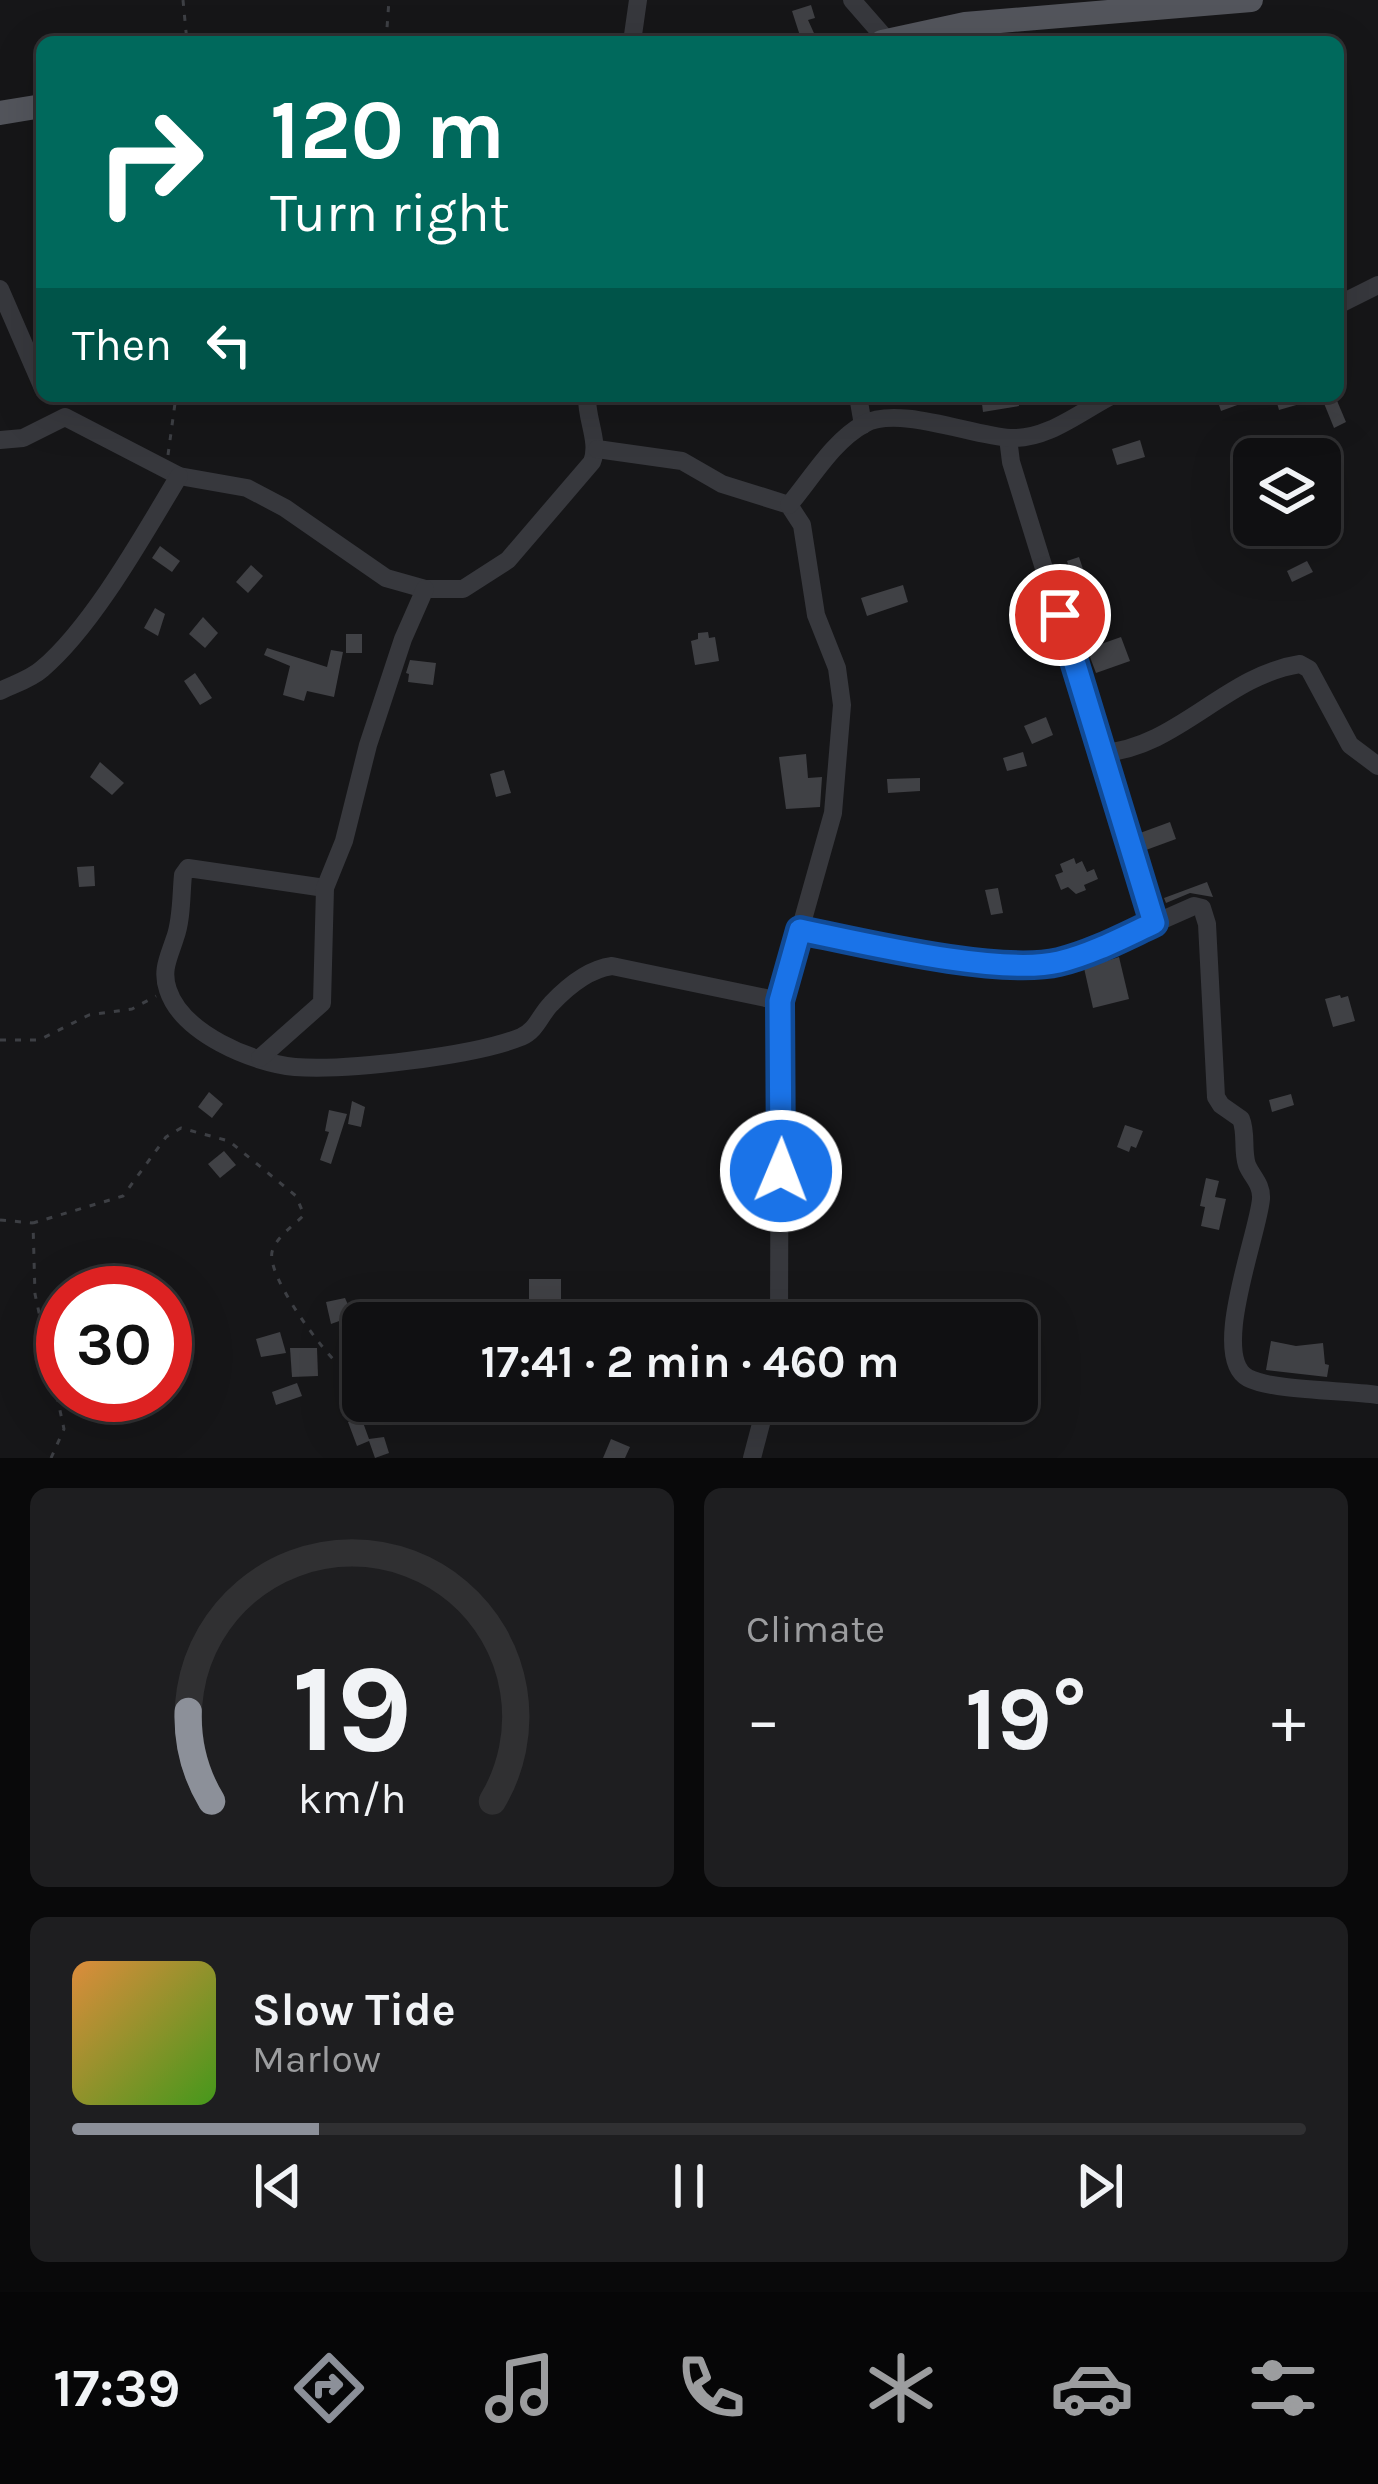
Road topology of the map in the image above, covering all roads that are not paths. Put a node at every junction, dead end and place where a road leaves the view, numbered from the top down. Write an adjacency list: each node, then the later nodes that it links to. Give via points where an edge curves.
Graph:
1 (638, 0): 4 (street)
2 (852, 0): 5 (street)
3 (1251, 0): 6 (main road)
4 (633, 36)
5 (880, 36)
6 (908, 36)
7 (36, 107): 8 (main road)
8 (0, 113)
9 (1378, 286): 11 (street)
10 (0, 289): 12 (street)
11 (1344, 301)
12 (36, 372)
13 (53, 402): 17 (street)
14 (587, 402): 21 (street)
15 (859, 402): 18 (street)
16 (1100, 402): 19 (street, via 1042,434)
17 (65, 417): 20 (street); 22 (street)
18 (863, 425): 19 (street, via 932,422); 23 (street)
19 (1008, 438): 26 (street)
20 (0, 440)
21 (597, 449): 23 (street, via 682,461 722,484); 24 (street, via 508,560 463,589)
22 (172, 472): 24 (street, via 247,488 386,578); 25 (street, via 128,561 66,644 38,674)
23 (789, 505): 30 (street, via 802,525 815,615 842,694 833,814)
24 (425, 590): 28 (street)
25 (0, 691)
26 (1102, 753): 27 (street, via 1158,736 1250,679 1300,664 1350,745); 29 (street)
27 (1378, 766)
28 (325, 888): 32 (street, via 322,1003); 32 (street, via 188,868 183,874 168,990 190,1027)
29 (1154, 923): 30 (street, via 1068,959 1029,965); 34 (street, via 1194,906 1204,910 1216,1097 1241,1119 1246,1160 1260,1186 1234,1363 1265,1384)
30 (800, 930): 31 (street)
31 (780, 1001): 32 (street, via 612,966 590,971 514,1039 350,1066 291,1067); 33 (street)
32 (260, 1058)
33 (779, 1302)
34 (1378, 1395)
35 (761, 1422): 36 (street)
36 (752, 1458)

